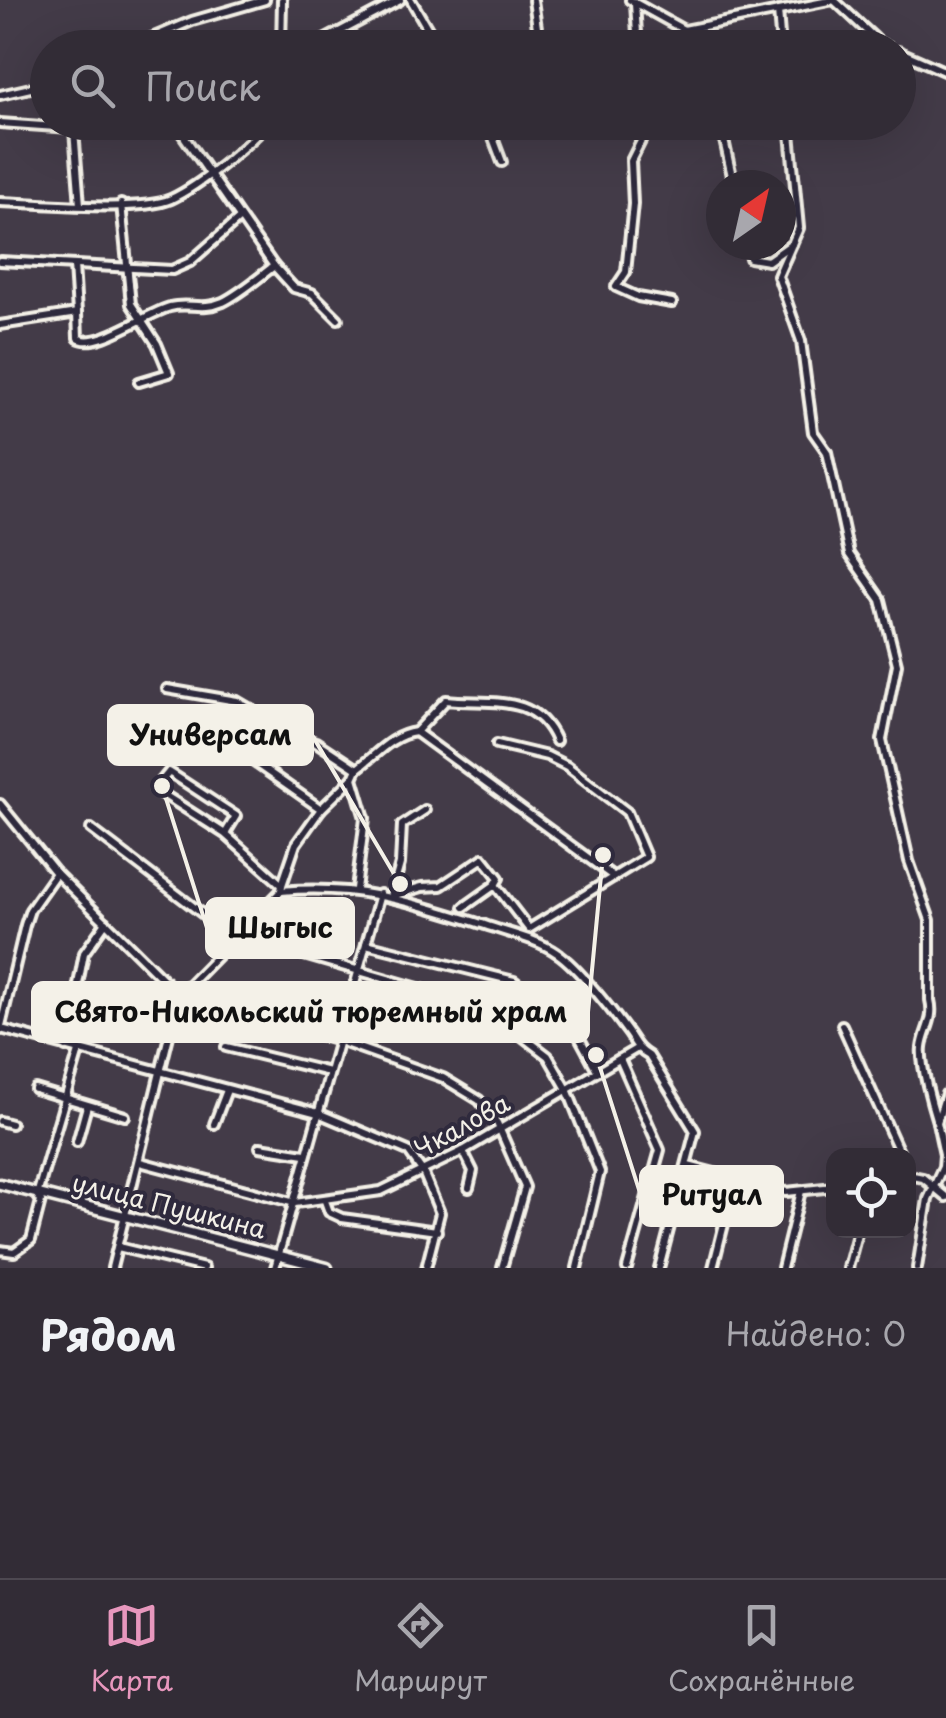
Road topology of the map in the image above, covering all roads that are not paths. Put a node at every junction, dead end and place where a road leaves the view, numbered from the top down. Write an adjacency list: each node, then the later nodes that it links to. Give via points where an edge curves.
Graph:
1 (265, 0): 10 (street)
2 (282, 0): 11 (street)
3 (400, 0): 12 (street)
4 (411, 0): 13 (street)
5 (532, 0): 14 (street)
6 (834, 0): 9 (street); 18 (street)
7 (632, 2): 8 (street); 15 (street)
8 (644, 4): 16 (street)
9 (778, 11): 16 (street); 17 (street)
10 (171, 30)
11 (282, 30)
12 (343, 30)
13 (428, 30)
14 (537, 30)
15 (636, 30)
16 (684, 30)
17 (780, 30)
18 (866, 30)
19 (916, 59): 20 (street)
20 (946, 72)
21 (30, 88): 22 (street)
22 (0, 95)
23 (0, 123): 24 (street)
24 (30, 126)
25 (75, 140): 39 (street)
26 (186, 140): 35 (street)
27 (248, 140): 35 (street)
28 (494, 140): 32 (street)
29 (641, 140): 47 (street, via 631,161 626,272 616,287)
30 (724, 140): 33 (street)
31 (790, 140): 34 (street)
32 (502, 162)
33 (731, 170)
34 (793, 170)
35 (209, 173): 38 (street, via 172,198); 40 (street)
36 (796, 199): 41 (street)
37 (0, 202): 39 (street)
38 (121, 204): 39 (street); 45 (street)
39 (80, 205)
40 (241, 218): 45 (street, via 172,270); 46 (street)
41 (796, 235)
42 (785, 260): 98 (street, via 778,276 801,342 813,432 828,452 849,554 881,600 897,664 882,740 909,861 930,920 933,1012 922,1049)
43 (0, 262): 44 (street)
44 (74, 265): 45 (street); 48 (street)
45 (125, 266): 50 (street, via 130,304)
46 (274, 266): 49 (street); 50 (street, via 225,301 202,308 174,305)
47 (672, 304)
48 (77, 313): 50 (street, via 78,338 85,342); 51 (street)
49 (338, 319)
50 (141, 320): 52 (street, via 169,372)
51 (0, 325)
52 (139, 382)
53 (167, 689): 58 (street, via 237,701)
54 (173, 714): 61 (street)
55 (416, 732): 56 (street, via 446,700 515,703 547,722); 58 (street, via 391,741); 66 (street)
56 (556, 741)
57 (497, 744): 66 (street, via 568,766 627,812 646,857)
58 (357, 769): 59 (street)
59 (353, 778): 61 (street); 69 (street, via 365,818)
60 (0, 804): 65 (street)
61 (321, 809): 68 (street, via 296,844)
62 (425, 810): 71 (street, via 402,824)
63 (91, 829): 74 (street)
64 (225, 834): 64 (street, via 155,789 163,778 169,772 236,816); 68 (street)
65 (56, 874): 73 (street); 79 (street, via 30,910)
66 (614, 877): 67 (street, via 529,930)
67 (495, 885): 71 (street, via 499,878 483,858 441,886); 72 (street)
68 (281, 888): 69 (street); 74 (street)
69 (356, 890): 70 (street)
70 (380, 894): 71 (street); 75 (street)
71 (391, 896): 83 (street, via 558,953)
72 (464, 907)
73 (106, 922): 77 (street); 81 (street, via 84,953)
74 (235, 936): 76 (street); 77 (street)
75 (366, 944): 76 (street); 86 (street, via 514,981 578,1035)
76 (358, 970): 80 (street); 89 (street, via 496,1016 548,1056)
77 (179, 995): 80 (street); 88 (street)
78 (842, 1025): 104 (street)
79 (0, 1030): 81 (street)
80 (339, 1040): 87 (street); 101 (street, via 468,1091)
81 (66, 1047): 84 (street)
82 (226, 1047): 87 (street)
83 (636, 1049): 85 (street, Чкалова); 108 (street, via 649,1056 695,1131)
84 (79, 1051): 88 (street); 93 (street)
85 (620, 1059): 86 (street, Чкалова); 134 (street, via 660,1150)
86 (597, 1070): 89 (street, Чкалова)
87 (329, 1072): 95 (street)
88 (160, 1073): 91 (street); 107 (street)
89 (567, 1088): 101 (street, Чкалова); 133 (street, via 600,1172)
90 (35, 1089): 93 (street)
91 (227, 1090): 95 (street); 100 (street)
92 (946, 1094): 98 (street)
93 (65, 1099): 94 (street); 117 (street)
94 (87, 1106): 96 (street); 102 (street)
95 (318, 1113): 106 (street); 109 (street, via 408,1151)
96 (126, 1116)
97 (0, 1121): 99 (street)
98 (937, 1122): 113 (street, via 944,1155)
99 (11, 1124)
100 (214, 1124)
101 (498, 1130): 105 (street, Чкалова); 132 (street, via 525,1187)
102 (76, 1142)
103 (260, 1147): 106 (street)
104 (897, 1148)
105 (463, 1151): 109 (street, Чкалова); 114 (street, via 473,1171)
106 (305, 1154): 120 (street)
107 (140, 1162): 120 (street, Чкалова); 121 (street)
108 (688, 1166): 111 (street); 135 (street)
109 (423, 1172): 119 (street, Чкалова, via 381,1190); 122 (street, via 440,1213)
110 (916, 1178): 113 (street)
111 (735, 1180): 116 (street); 136 (street)
112 (0, 1184): 117 (street, улица Пушкина)
113 (934, 1187): 118 (street); 139 (street)
114 (469, 1188)
115 (826, 1188): 116 (street)
116 (801, 1192): 137 (street)
117 (37, 1194): 121 (street, улица Пушкина); 125 (street, via 32,1240 14,1252)
118 (946, 1196)
119 (324, 1200): 120 (street, Чкалова); 122 (street, via 342,1218)
120 (294, 1202): 126 (street)
121 (126, 1216): 124 (street); 126 (street, улица Пушкина)
122 (438, 1232): 131 (street)
123 (856, 1238): 138 (street)
124 (118, 1247): 127 (street); 128 (street)
125 (0, 1250)
126 (280, 1254): 129 (street); 130 (street, улица Пушкина)
127 (112, 1268)
128 (204, 1268)
129 (275, 1268)
130 (328, 1268)
131 (426, 1268)
132 (502, 1268)
133 (577, 1268)
134 (627, 1268)
135 (659, 1268)
136 (713, 1268)
137 (782, 1268)
138 (848, 1268)
139 (916, 1268)

